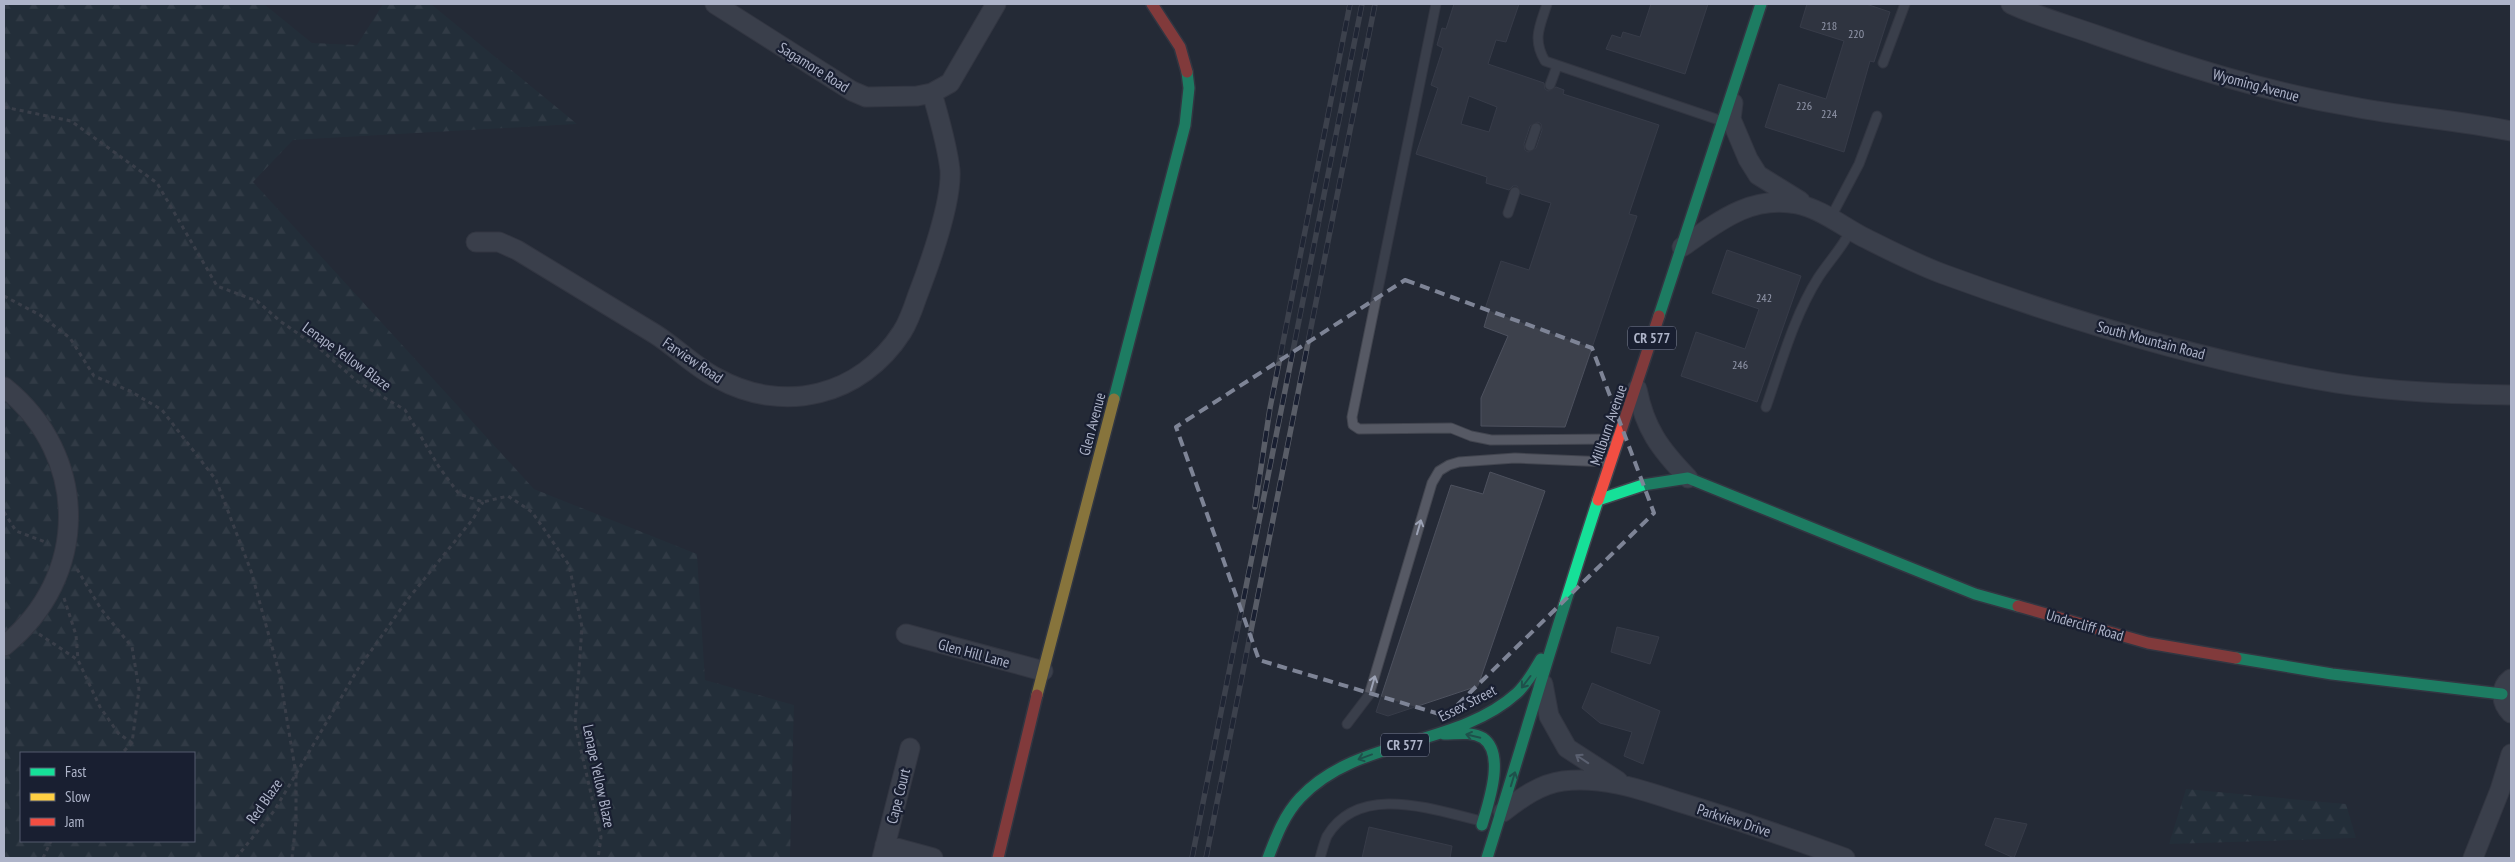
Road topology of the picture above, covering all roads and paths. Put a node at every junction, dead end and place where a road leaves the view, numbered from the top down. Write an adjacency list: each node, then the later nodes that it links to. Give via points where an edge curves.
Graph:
1 (715, 4): 13 (street, Sagamore Road, via 852,92 883,98)
2 (996, 4): 13 (street, Sagamore Road, via 950,83)
3 (1152, 4): 45 (street, Glen Avenue, via 1181,45 1187,62 1190,81 1186,125)
4 (1436, 4): 32 (lane, via 1352,417 1353,425 1359,429 1452,428 1491,440)
5 (1547, 4): 10 (lane, via 1537,37 1538,49 1545,61)
6 (1761, 4): 12 (street, Millburn Avenue / CR 577)
7 (1905, 4): 9 (lane)
8 (2011, 4): 18 (street, Wyoming Avenue, via 2120,44 2234,81 2293,96)
9 (1884, 63)
10 (1557, 66): 11 (lane); 16 (lane)
11 (1550, 85)
12 (1733, 91): 16 (street, Millburn Avenue / CR 577); 21 (street, South Mountain Road, via 1732,120 1758,175)
13 (932, 92): 25 (street, Farview Road, via 950,172 933,255 911,313 897,339 871,368 834,390 805,396 778,396 728,384 660,337 517,250 499,242)
14 (4, 107): 36 (path, Lenape Yellow Blaze, via 71,121 157,183 217,286 258,301 358,382 405,410 458,494)
15 (1876, 116): 23 (lane, via 1859,164)
16 (1723, 122): 26 (street, Millburn Avenue / CR 577)
17 (1536, 128): 19 (lane)
18 (2511, 131)
19 (1530, 146)
20 (1514, 192): 22 (lane)
21 (1812, 208): 23 (street, South Mountain Road); 26 (street, South Mountain Road, via 1775,202 1748,206 1723,217)
22 (1508, 213)
23 (1830, 219): 24 (street, South Mountain Road)
24 (1851, 230): 30 (street, South Mountain Road, via 1941,273 2164,347 2337,383 2450,394); 31 (lane, via 1818,278 1799,317)
25 (476, 242)
26 (1682, 247): 29 (street, Millburn Avenue / CR 577)
27 (4, 296): 55 (path, via 70,338 94,376 130,391 162,410 216,480 251,571 279,672)
28 (4, 387): 38 (street, via 38,421 61,466 68,508)
29 (1636, 388): 32 (street, Millburn Avenue / CR 577); 34 (street, Undercliff Road, via 1647,426 1665,454)
30 (2511, 395)
31 (1766, 407)
32 (1619, 439): 33 (street, Millburn Avenue / CR 577)
33 (1611, 462): 35 (street, Millburn Avenue / CR 577); 49 (lane, one-way to 33, via 1369,695 1432,483 1439,471 1459,462 1515,458)
34 (1688, 478): 35 (street, via 1643,485); 47 (street, Undercliff Road, via 1975,594 2148,643 2332,674)
35 (1598, 500): 42 (street, Millburn Avenue / CR 577)
36 (483, 502): 55 (path, via 358,669); 65 (path, Lenape Yellow Blaze, via 508,496 532,512 569,565 582,627 575,724 601,837)
37 (4, 512): 38 (path, via 16,531)
38 (65, 550): 39 (street); 51 (path, via 102,609 132,646 139,689)
39 (54, 585): 40 (street); 44 (path, via 67,602 76,635)
40 (26, 625): 43 (street); 44 (path)
41 (906, 634): 45 (street, Glen Hill Lane)
42 (1552, 641): 46 (street, Millburn Avenue / CR 577); 50 (street, Essex Street / CR 577, one-way to 50, via 1516,693 1482,715)
43 (4, 646)
44 (78, 660): 51 (path, via 100,707 118,733)
45 (1043, 671): 67 (street, Glen Avenue)
46 (1542, 682): 56 (street, Parkview Drive, one-way to 46, via 1567,748 1549,716); 57 (street, Millburn Avenue / CR 577, one-way to 46)
47 (2507, 687): 48 (street, via 2506,708)
48 (2511, 713)
49 (1348, 724)
50 (1441, 734): 58 (street, one-way to 50, via 1494,768 1494,752 1490,744 1471,734); 68 (street, Essex Street / CR 577, one-way to 68, via 1353,762 1320,780 1289,812)
51 (132, 743): 53 (path)
52 (910, 748): 61 (street, Cape Court)
53 (123, 752)
54 (2511, 754): 72 (street)
55 (296, 774): 63 (path, Red Blaze, via 274,810); 64 (path, Red Blaze)
56 (1623, 785): 57 (street, Parkview Drive, via 1562,781 1541,787); 71 (street, Parkview Drive)
57 (1503, 812): 70 (street, Millburn Avenue / CR 577)
58 (1483, 821): 59 (street); 69 (lane, via 1416,806 1384,803 1358,810 1344,819 1327,837)
59 (1480, 836)
60 (51, 842): 62 (path)
61 (884, 852): 66 (street, Cape Court)
62 (44, 858)
63 (236, 858)
64 (292, 858)
65 (598, 858)
66 (933, 858)
67 (998, 858)
68 (1268, 858)
69 (1320, 858)
70 (1488, 858)
71 (1845, 858)
72 (2473, 858)

